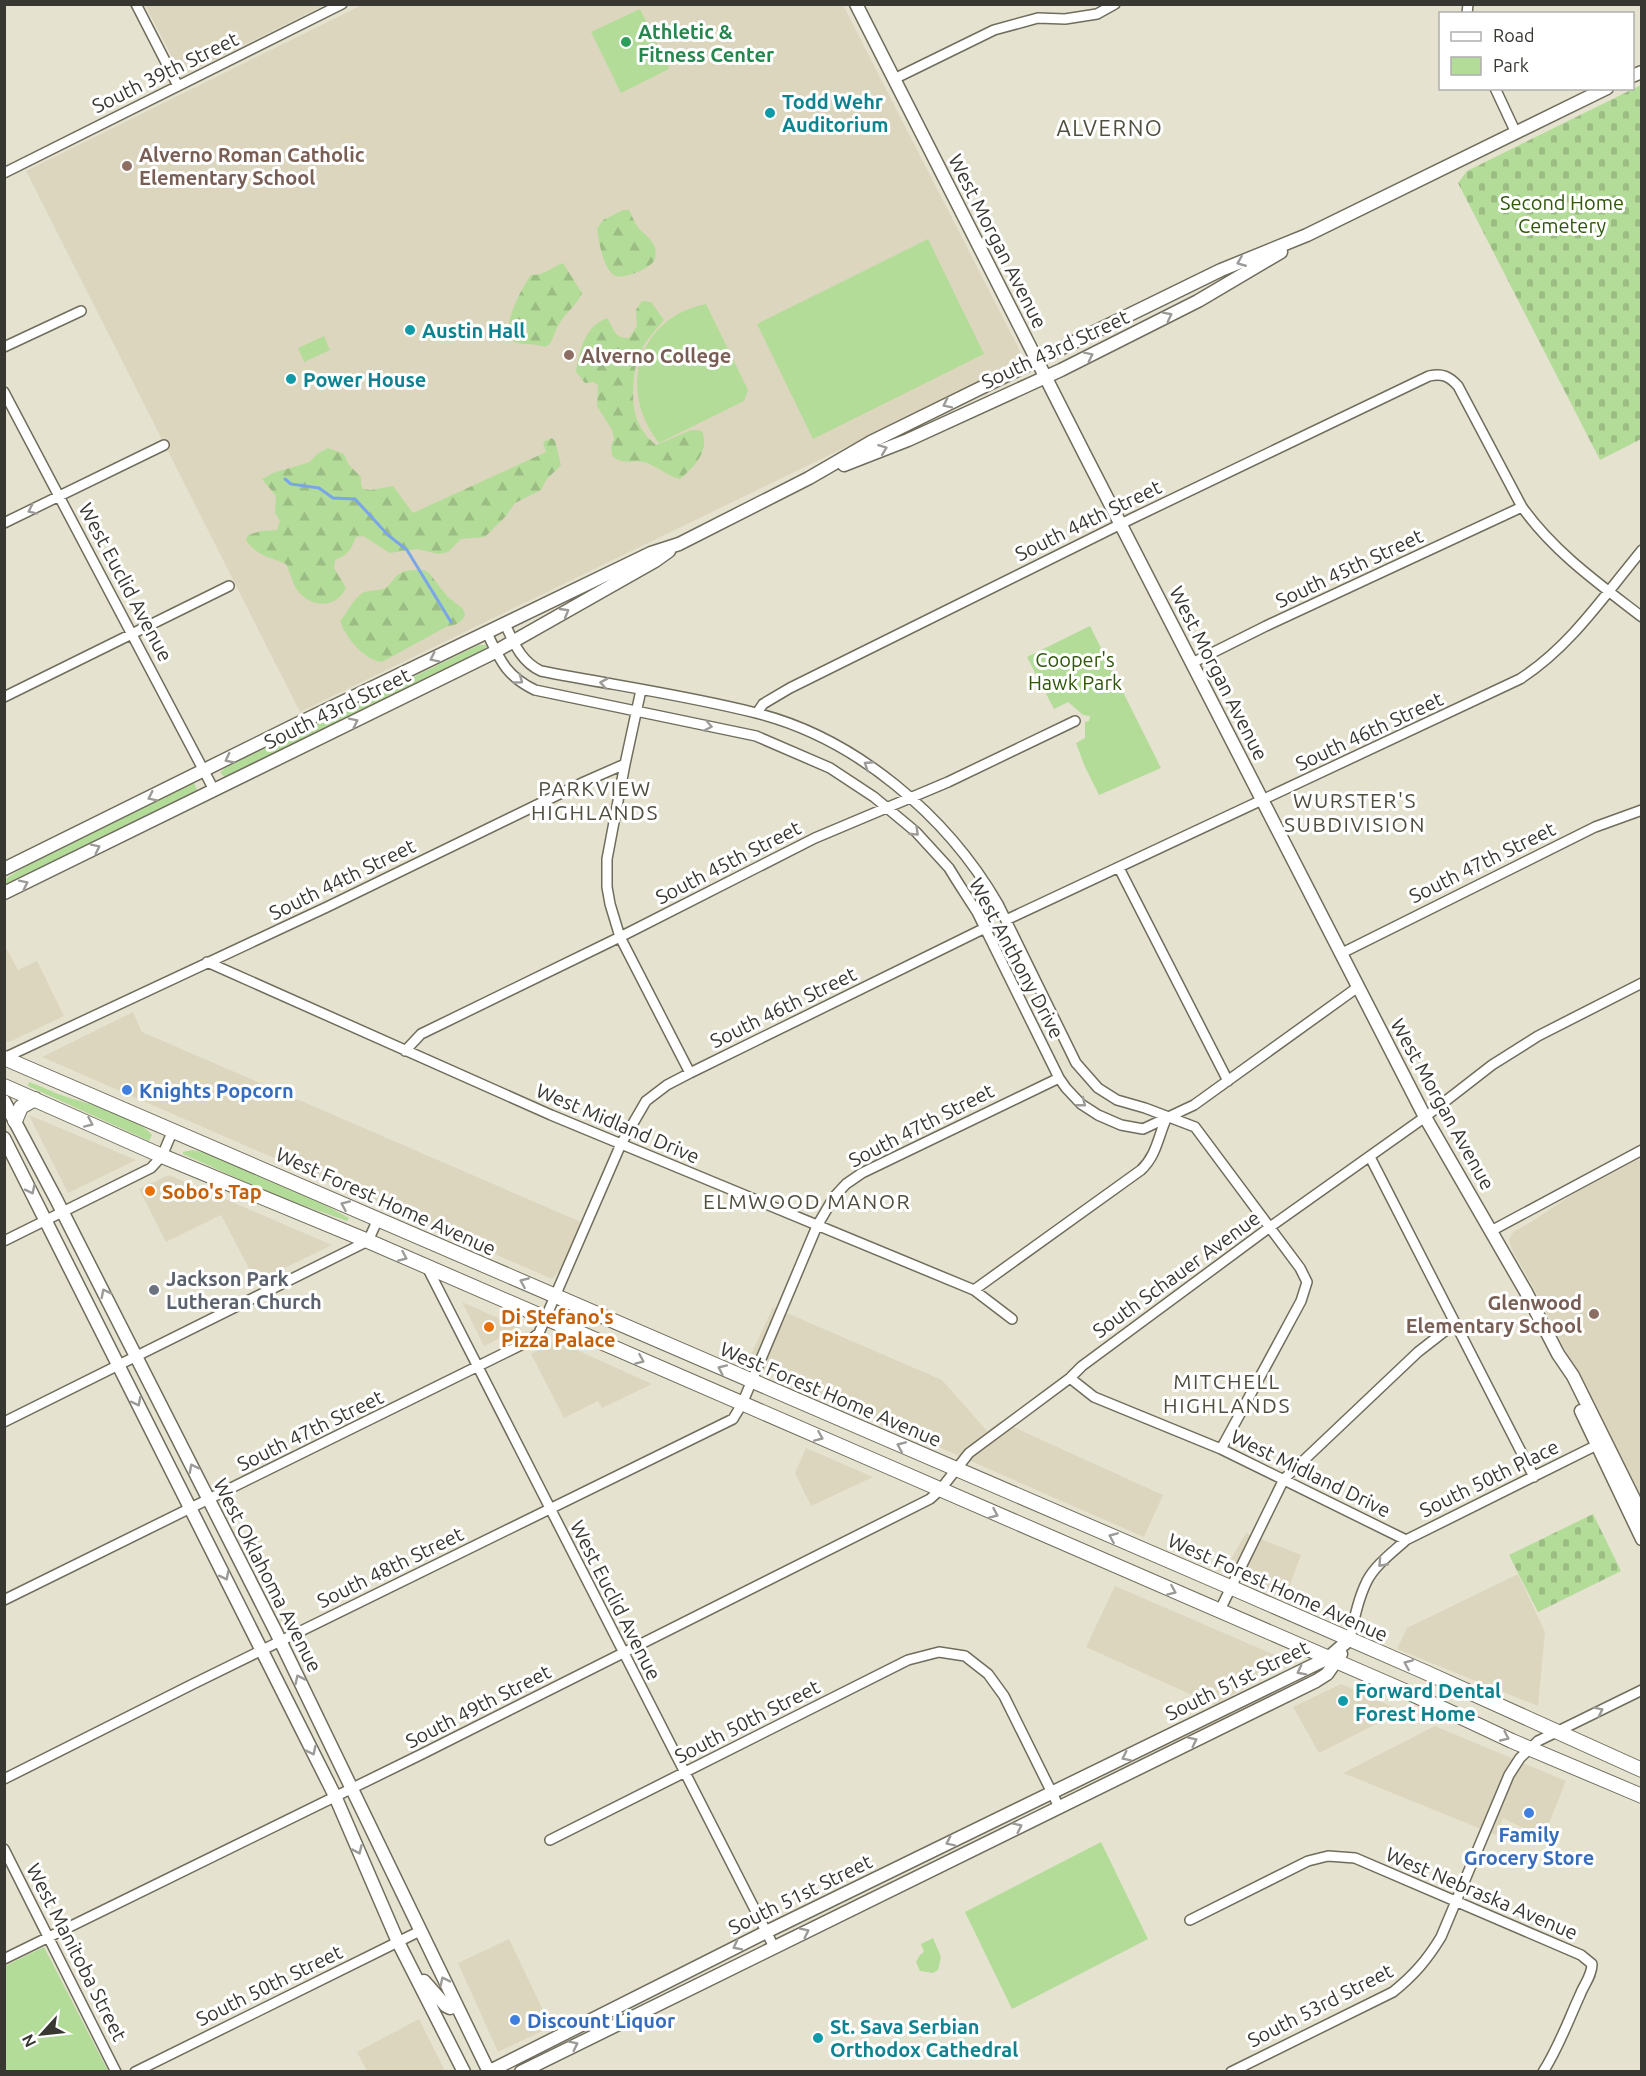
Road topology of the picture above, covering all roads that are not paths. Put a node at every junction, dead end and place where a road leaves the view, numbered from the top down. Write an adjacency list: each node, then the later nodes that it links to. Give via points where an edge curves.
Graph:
1 (136, 4): 6 (street)
2 (342, 4): 6 (street, South 39th Street)
3 (856, 4): 5 (main road, West Morgan Avenue)
4 (1115, 4): 5 (street, via 1097,14 1038,18 994,30)
5 (894, 79): 16 (main road, West Morgan Avenue)
6 (178, 86): 10 (street, South 39th Street)
7 (1496, 90): 9 (street)
8 (1603, 90): 9 (main road, South 43rd Street)
9 (1516, 133): 11 (main road, South 43rd Street)
10 (4, 172)
11 (1307, 235): 13 (main road, South 43rd Street, one-way to 13, via 1221,270); 14 (main road, South 43rd Street, one-way to 11, via 1239,278)
12 (81, 311): 15 (street)
13 (1107, 325): 14 (main road); 16 (main road, South 43rd Street)
14 (1116, 343): 17 (main road, South 43rd Street, one-way to 14)
15 (4, 347)
16 (1037, 360): 17 (main road, West Morgan Avenue); 20 (main road, South 43rd Street, one-way to 20, via 871,442)
17 (1046, 376): 20 (main road, South 43rd Street, one-way to 17, via 908,440); 24 (main road, West Morgan Avenue)
18 (4, 392): 21 (street, West Euclid Avenue)
19 (165, 445): 21 (street)
20 (809, 478): 25 (main road, South 43rd Street)
21 (60, 496): 23 (street, one-way to 23); 31 (street, West Euclid Avenue)
22 (1522, 507): 24 (street, South 44th Street, via 1458,386 1443,374 1429,376); 28 (street, via 1549,542); 35 (street, South 45th Street)
23 (4, 523)
24 (1120, 524): 35 (main road, West Morgan Avenue); 39 (street, South 44th Street, via 790,688 763,704)
25 (680, 544): 30 (main road, South 43rd Street, via 651,553); 33 (main road, South 43rd Street, one-way to 25)
26 (1641, 550): 28 (street, South 46th Street)
27 (230, 586): 31 (street)
28 (1608, 591): 29 (street); 45 (street, South 46th Street, via 1552,655 1520,679)
29 (1641, 617)
30 (505, 624): 32 (main road, South 43rd Street); 33 (street, West Anthony Drive)
31 (133, 633): 37 (street); 42 (street, West Euclid Avenue)
32 (487, 633): 34 (street, West Anthony Drive); 42 (main road, South 43rd Street, one-way to 42)
33 (514, 642): 34 (main road, South 43rd Street); 36 (street, West Anthony Drive, one-way to 33, via 541,671 529,666)
34 (496, 651): 38 (street, West Anthony Drive, one-way to 38, via 505,669 535,690); 43 (main road, South 43rd Street, one-way to 34)
35 (1192, 663): 45 (main road, West Morgan Avenue)
36 (641, 690): 38 (street); 39 (street, West Anthony Drive)
37 (4, 697)
38 (636, 712): 41 (street); 46 (street, West Anthony Drive, one-way to 46, via 768,740 830,768)
39 (757, 713): 44 (street, West Anthony Drive, one-way to 39, via 849,753 795,726)
40 (1075, 721): 44 (street, South 45th Street)
41 (625, 764): 53 (street, via 607,859 609,895); 55 (street, South 44th Street)
42 (204, 771): 43 (street, West Euclid Avenue); 49 (main road, South 43rd Street, one-way to 49)
43 (214, 790): 50 (main road, South 43rd Street, one-way to 43)
44 (910, 798): 46 (street, South 45th Street); 51 (street, West Anthony Drive, via 965,856)
45 (1263, 801): 48 (street, South 46th Street); 54 (main road, West Morgan Avenue)
46 (887, 808): 52 (street, West Anthony Drive, one-way to 52, via 949,868); 53 (street, South 45th Street, via 815,838)
47 (1641, 810): 54 (street, South 47th Street, via 1595,827)
48 (1119, 868): 51 (street, South 46th Street); 62 (street)
49 (4, 869)
50 (4, 893)
51 (1006, 920): 66 (street, West Anthony Drive, via 1086,1077 1117,1100)
52 (985, 928): 60 (street, South 46th Street); 61 (street, West Anthony Drive)
53 (620, 937): 58 (street, South 45th Street, via 421,1034); 60 (street)
54 (1342, 953): 57 (main road, West Morgan Avenue)
55 (207, 962): 58 (street, West Midland Drive); 59 (street, South 44th Street)
56 (1641, 983): 67 (street, via 1538,1036)
57 (1358, 987): 62 (street); 67 (main road, West Morgan Avenue)
58 (405, 1051): 71 (street, West Midland Drive)
59 (5, 1058): 69 (main road, West Forest Home Avenue)
60 (690, 1073): 71 (street, South 46th Street, via 646,1101)
61 (1059, 1078): 66 (street, West Anthony Drive, one-way to 66, via 1082,1104 1121,1125 1143,1129); 78 (street, South 47th Street, via 855,1177 834,1197)
62 (1228, 1081): 66 (street, via 1194,1105)
63 (4, 1086): 64 (main road, West Forest Home Avenue)
64 (35, 1099): 68 (main road, via 21,1107); 73 (main road, West Forest Home Avenue, one-way to 73)
65 (4, 1101): 68 (main road, West Oklahoma Avenue)
66 (1167, 1117): 79 (street, West Anthony Drive, via 1195,1127); 84 (street, via 1146,1166)
67 (1425, 1117): 74 (street, South Schauer Avenue); 80 (main road, West Morgan Avenue)
68 (15, 1121): 75 (main road, West Oklahoma Avenue)
69 (173, 1130): 73 (street); 76 (main road, West Forest Home Avenue, one-way to 69)
70 (4, 1138): 77 (main road, West Oklahoma Avenue, one-way to 77)
71 (621, 1144): 78 (street, West Midland Drive); 85 (street, South 46th Street)
72 (1641, 1150): 80 (street)
73 (162, 1156): 75 (street, via 151,1168); 82 (main road, West Forest Home Avenue)
74 (1370, 1157): 79 (street, South Schauer Avenue); 87 (street)
75 (63, 1211): 77 (street); 89 (main road, West Oklahoma Avenue, one-way to 75)
76 (378, 1219): 82 (street); 85 (main road, West Forest Home Avenue, one-way to 76)
77 (46, 1221): 81 (street); 90 (main road, West Oklahoma Avenue)
78 (817, 1226): 84 (street, West Midland Drive); 93 (street, South 47th Street)
79 (1270, 1227): 92 (street, South Schauer Avenue); 96 (street, West Anthony Drive, via 1307,1282 1301,1301)
80 (1491, 1231): 88 (main road, West Morgan Avenue)
81 (4, 1241)
82 (368, 1241): 83 (main road, West Forest Home Avenue, one-way to 83); 89 (street)
83 (428, 1269): 85 (main road, West Forest Home Avenue); 91 (street, West Euclid Avenue)
84 (974, 1290): 86 (street, West Midland Drive)
85 (550, 1307): 91 (street, South 47th Street, via 539,1333); 93 (main road, West Forest Home Avenue, one-way to 85); 93 (main road, West Forest Home Avenue, one-way to 93)
86 (1012, 1319)
87 (1454, 1324): 98 (street); 99 (street, via 1418,1352)
88 (1558, 1354): 95 (main road, West Morgan Avenue); 104 (main road, West Morgan Avenue, via 1573,1376)
89 (137, 1357): 90 (street); 101 (main road, West Oklahoma Avenue, one-way to 89)
90 (119, 1366): 94 (street); 102 (main road, West Oklahoma Avenue, one-way to 102)
91 (479, 1366): 101 (street, South 47th Street); 103 (street, West Euclid Avenue)
92 (1070, 1378): 96 (street, West Midland Drive, via 1094,1397); 97 (street, South Schauer Avenue, via 969,1453)
93 (747, 1392): 97 (main road, West Forest Home Avenue, one-way to 93); 100 (main road, West Forest Home Avenue, one-way to 100); 103 (street, South 48th Street, via 733,1419)
94 (4, 1422)
95 (1597, 1445): 98 (street, South 50th Place); 104 (main road, West Morgan Avenue)
96 (1221, 1449): 99 (street, West Midland Drive)
97 (955, 1469): 100 (street, South 49th Street); 107 (main road, West Forest Home Avenue, one-way to 97)
98 (1534, 1477): 106 (street, South 50th Place)
99 (1284, 1479): 106 (street, West Midland Drive); 107 (street)
100 (940, 1490): 109 (main road, West Forest Home Avenue, one-way to 109); 113 (street, South 49th Street, via 930,1499)
101 (209, 1500): 102 (street, South 47th Street); 111 (main road, West Oklahoma Avenue)
102 (191, 1508): 108 (street, South 47th Street); 112 (main road, West Oklahoma Avenue, one-way to 112)
103 (550, 1509): 111 (street, South 48th Street); 113 (street, West Euclid Avenue)
104 (1638, 1513): 105 (main road, West Morgan Avenue)
105 (1641, 1539)
106 (1406, 1540): 110 (street, South 50th Place, one-way to 110, via 1368,1579)
107 (1230, 1587): 109 (street); 110 (main road, West Forest Home Avenue)
108 (4, 1600)
109 (1219, 1612): 114 (main road, West Forest Home Avenue)
110 (1350, 1639): 114 (main road, South 51st Street); 116 (main road, West Forest Home Avenue, one-way to 110)
111 (280, 1642): 112 (street, South 48th Street); 121 (main road, West Oklahoma Avenue, one-way to 111)
112 (262, 1651): 120 (street, South 48th Street); 123 (main road, West Oklahoma Avenue, one-way to 123)
113 (623, 1653): 119 (street, West Euclid Avenue); 121 (street, South 49th Street)
114 (1332, 1660): 117 (main road, West Forest Home Avenue, one-way to 117); 122 (main road, South 51st Street, one-way to 122); 125 (main road, South 51st Street, one-way to 114, via 1316,1681 1327,1674)
115 (1641, 1690): 116 (street, one-way to 115)
116 (1557, 1731): 117 (street); 118 (main road, West Forest Home Avenue)
117 (1530, 1747): 124 (main road, West Forest Home Avenue); 128 (street, South 53rd Street, via 1509,1775)
118 (1641, 1770)
119 (685, 1773): 122 (street, South 50th Street, via 908,1660 939,1652 965,1656 988,1674 1004,1696); 126 (street, South 50th Street); 131 (street, West Euclid Avenue)
120 (4, 1779)
121 (351, 1789): 123 (street, South 49th Street); 130 (main road, West Oklahoma Avenue)
122 (1052, 1793): 125 (street); 131 (main road, South 51st Street, one-way to 131)
123 (335, 1796): 132 (street, South 49th Street); 133 (main road, West Oklahoma Avenue, one-way to 133)
124 (1641, 1796)
125 (1059, 1807): 134 (main road, South 51st Street, one-way to 125)
126 (550, 1840)
127 (4, 1849): 132 (street, West Manitoba Street)
128 (1455, 1901): 129 (street, West Nebraska Avenue, via 1355,1858 1328,1856 1308,1861); 143 (street, South 53rd Street, via 1441,1937 1426,1961 1393,1992); 144 (street, West Nebraska Avenue, via 1581,1954 1592,1964 1592,1972)
129 (1190, 1920)
130 (420, 1931): 133 (street, South 50th Street); 137 (main road, West Oklahoma Avenue, one-way to 130)
131 (766, 1932): 134 (street, West Euclid Avenue); 138 (main road, South 51st Street, one-way to 138)
132 (49, 1937): 135 (street, South 49th Street); 139 (street, West Manitoba Street)
133 (398, 1942): 136 (main road, West Oklahoma Avenue); 140 (street, South 50th Street)
134 (774, 1947): 142 (main road, South 51st Street, one-way to 134)
135 (4, 1959)
136 (410, 1964): 137 (main road, via 446,2006); 141 (main road, West Oklahoma Avenue)
137 (456, 2006): 138 (main road, West Oklahoma Avenue)
138 (489, 2071)
139 (116, 2072)
140 (135, 2072)
141 (464, 2072)
142 (521, 2072)
143 (1231, 2072)
144 (1543, 2072)

